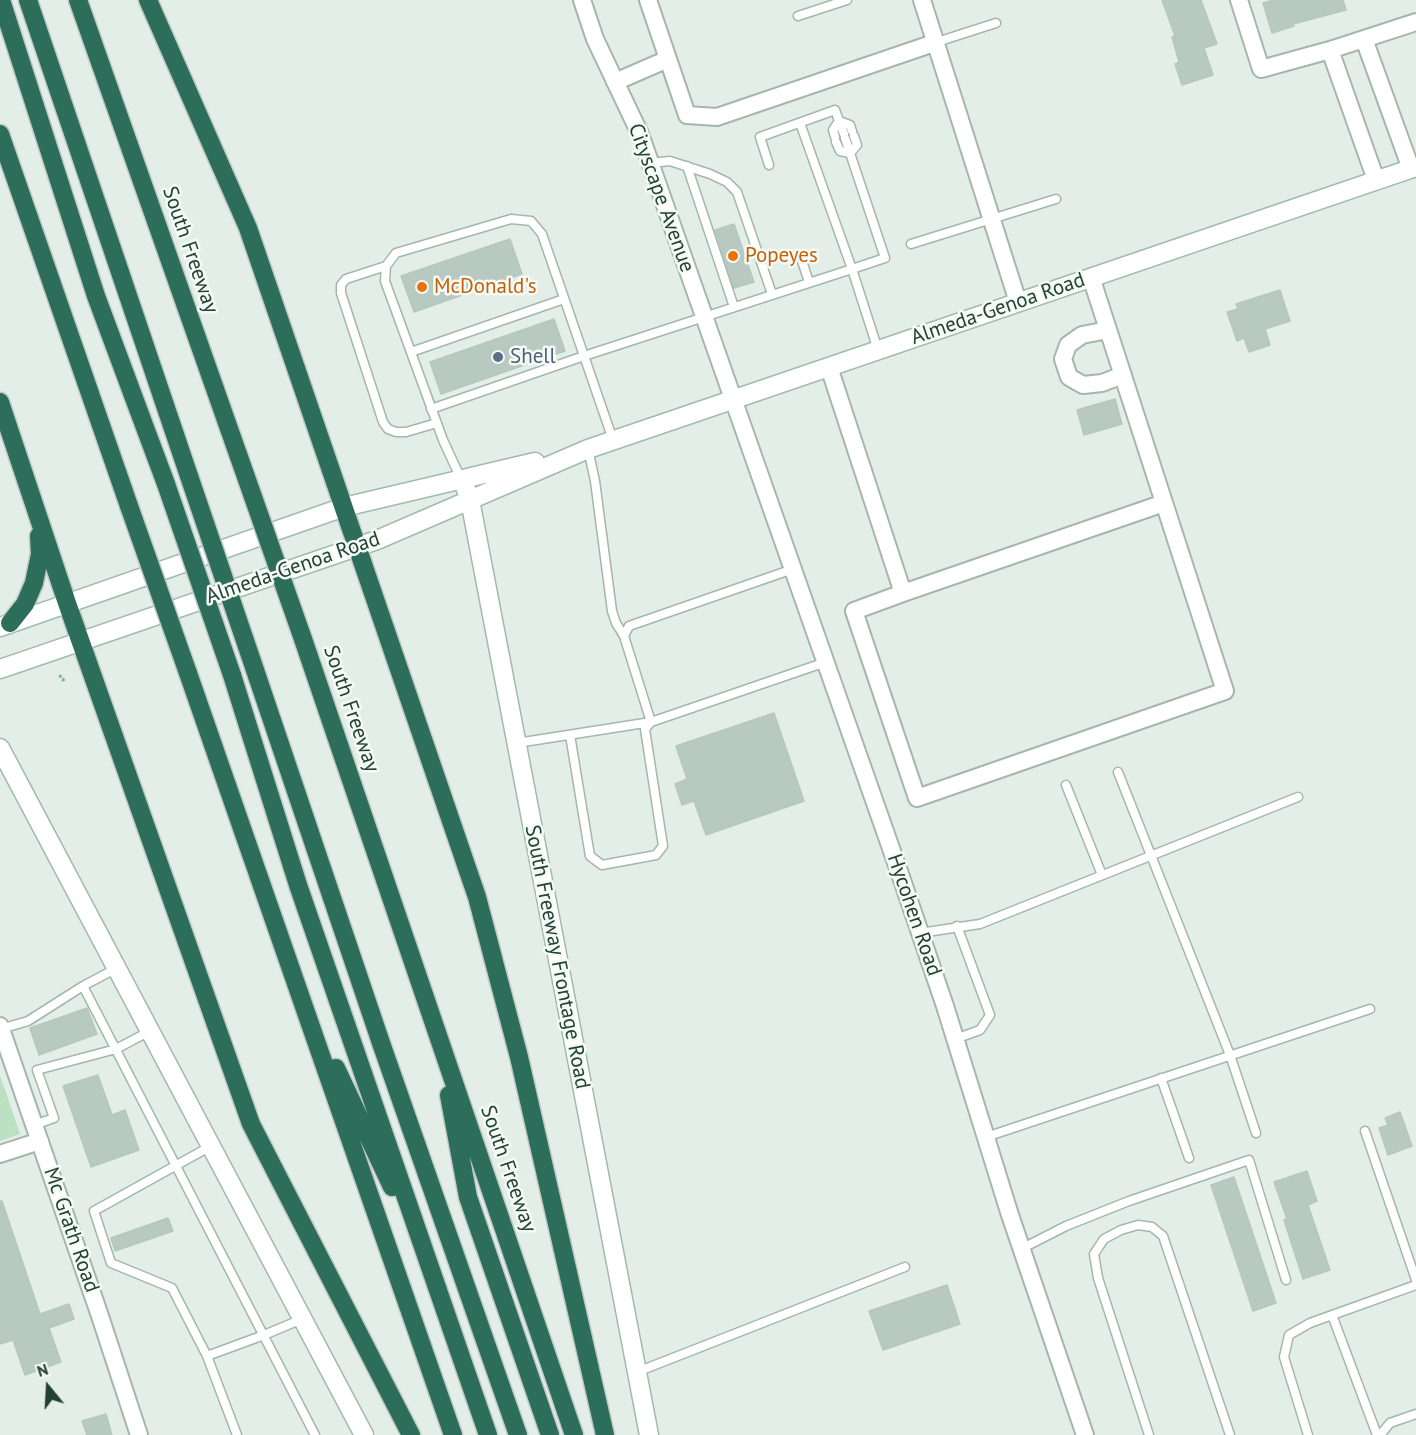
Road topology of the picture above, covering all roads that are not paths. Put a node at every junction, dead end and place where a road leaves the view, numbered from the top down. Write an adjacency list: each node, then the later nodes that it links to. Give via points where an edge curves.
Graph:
1 (1, 0): 96 (highway, bridge, via 96,296 232,675 298,885)
2 (28, 0): 113 (highway, bridge)
3 (78, 0): 81 (highway, South Freeway, bridge)
4 (148, 0): 53 (highway, via 248,228)
5 (582, 0): 17 (street, Cityscape Avenue)
6 (648, 0): 16 (street)
7 (847, 0): 10 (lane)
8 (922, 0): 14 (street)
9 (1239, 0): 15 (street, via 1262,69)
10 (798, 16)
11 (1416, 22): 13 (street)
12 (996, 24): 14 (lane)
13 (1364, 39): 15 (street); 23 (street)
14 (937, 42): 16 (street, via 717,117 687,114); 26 (street)
15 (1330, 50): 24 (street)
16 (668, 59): 17 (street)
17 (615, 82): 20 (street, Cityscape Avenue)
18 (800, 123): 21 (lane, via 760,136); 30 (lane); 30 (lane, via 836,110 885,258)
19 (0, 134): 76 (highway, bridge)
20 (649, 163): 22 (lane, via 670,161); 37 (street, Cityscape Avenue)
21 (770, 165)
22 (687, 166): 33 (lane, via 727,182 737,192); 36 (lane)
23 (1413, 168): 24 (main road, Almeda-Genoa Road)
24 (1376, 180): 31 (main road, Almeda-Genoa Road)
25 (1056, 199): 26 (lane)
26 (990, 219): 27 (lane); 35 (street)
27 (911, 244)
28 (802, 261): 32 (lane)
29 (386, 266): 34 (lane, via 396,253 511,219 531,221 542,234); 40 (lane, via 385,280); 47 (lane, via 346,279 341,293 387,429 406,432)
30 (852, 269): 32 (lane); 39 (lane)
31 (1091, 277): 35 (main road, Almeda-Genoa Road); 38 (street)
32 (809, 282): 33 (lane)
33 (772, 294): 36 (lane)
34 (564, 299): 40 (lane); 41 (lane)
35 (1018, 302): 39 (main road, Almeda-Genoa Road)
36 (734, 307): 37 (lane)
37 (704, 316): 41 (lane); 44 (street, Cityscape Avenue)
38 (1108, 330): 43 (street); 43 (street, via 1082,335 1068,345 1063,360 1069,377 1083,385)
39 (878, 350): 42 (main road, Almeda-Genoa Road)
40 (411, 352): 46 (lane)
41 (584, 356): 46 (lane); 48 (lane)
42 (829, 367): 44 (main road, Almeda-Genoa Road); 57 (street)
43 (1123, 375): 52 (street)
44 (734, 399): 48 (main road, Almeda-Genoa Road); 56 (street, Hycohen Road)
45 (0, 402): 54 (highway)
46 (431, 409): 47 (lane)
47 (437, 423): 50 (lane)
48 (613, 440): 49 (main road, Almeda-Genoa Road)
49 (584, 451): 50 (main road, Almeda-Genoa Road); 51 (main road, Almeda-Genoa Road); 60 (lane, via 595,481 612,611)
50 (462, 479): 51 (main road, South Freeway Frontage Road); 53 (main road, Almeda-Genoa Road)
51 (470, 500): 55 (main road, Almeda-Genoa Road); 66 (main road, South Freeway Frontage Road)
52 (1164, 503): 57 (street); 57 (street, via 1225,691 917,798 854,611)
53 (344, 507): 55 (highway); 58 (main road, Almeda-Genoa Road)
54 (38, 516): 58 (highway); 59 (highway, via 40,554 34,583 25,604)
55 (357, 547): 61 (main road, Almeda-Genoa Road); 116 (highway, via 477,897 507,1005)
56 (793, 569): 60 (lane, via 629,626); 62 (street, Hycohen Road)
57 (903, 592)
58 (67, 603): 59 (main road, Almeda-Genoa Road); 61 (highway)
59 (5, 625)
60 (624, 636): 64 (lane)
61 (80, 640): 63 (main road, Almeda-Genoa Road); 110 (highway, via 251,1124)
62 (826, 662): 64 (lane); 74 (street, Hycohen Road)
63 (0, 669)
64 (651, 722): 65 (lane); 65 (lane, via 645,729 663,846 656,855 602,865 590,856)
65 (570, 735): 66 (lane)
66 (516, 743): 104 (main road, South Freeway Frontage Road)
67 (0, 748): 75 (main road)
68 (1118, 772): 71 (lane)
69 (1066, 785): 72 (lane)
70 (1298, 797): 71 (lane)
71 (1152, 856): 72 (lane); 84 (lane)
72 (1102, 875): 73 (lane, via 980,924)
73 (957, 926): 74 (lane); 82 (lane, via 990,1015 980,1030)
74 (920, 933): 82 (street, Hycohen Road)
75 (118, 968): 77 (lane); 80 (main road)
76 (296, 985): 96 (highway); 111 (highway)
77 (83, 986): 79 (lane, via 28,1021); 83 (lane)
78 (1370, 1009): 84 (lane)
79 (0, 1027): 87 (street, Mc Grath Road)
80 (151, 1031): 83 (lane); 90 (main road)
81 (437, 1032): 114 (highway, via 468,1197); 115 (highway, South Freeway)
82 (955, 1039): 89 (street, Hycohen Road)
83 (116, 1049): 87 (lane, via 37,1070 54,1118); 93 (lane)
84 (1230, 1055): 85 (lane); 88 (lane)
85 (1161, 1078): 89 (lane); 92 (lane)
86 (1365, 1131): 98 (lane)
87 (37, 1133): 91 (street); 106 (street, Mc Grath Road)
88 (1256, 1133)
89 (986, 1137): 94 (street, Hycohen Road)
90 (211, 1146): 93 (lane); 101 (main road)
91 (0, 1154)
92 (1189, 1158)
93 (176, 1164): 102 (lane); 103 (lane, via 94,1211 111,1263 172,1288)
94 (1021, 1249): 97 (lane, via 1108,1209 1249,1160); 118 (street, Hycohen Road)
95 (905, 1267): 104 (lane)
96 (431, 1268): 112 (highway)
97 (1286, 1280)
98 (1416, 1280)
99 (1416, 1285): 100 (lane)
100 (1332, 1315): 121 (lane, via 1289,1335 1284,1357); 122 (lane)
101 (302, 1319): 102 (lane); 109 (main road)
102 (264, 1335): 103 (lane); 108 (lane)
103 (207, 1356): 107 (lane)
104 (637, 1372): 117 (main road, South Freeway Frontage Road)
105 (1416, 1414): 122 (lane, via 1390,1423)
106 (139, 1435)
107 (237, 1435)
108 (315, 1435)
109 (364, 1435)
110 (411, 1435)
111 (453, 1435)
112 (488, 1435)
113 (518, 1435)
114 (550, 1435)
115 (574, 1435)
116 (605, 1435)
117 (649, 1435)
118 (1085, 1435)
119 (1149, 1435): 120 (lane, via 1098,1278 1094,1254 1104,1239 1138,1225 1152,1227 1163,1236)
120 (1230, 1435)
121 (1308, 1435)
122 (1378, 1435)

